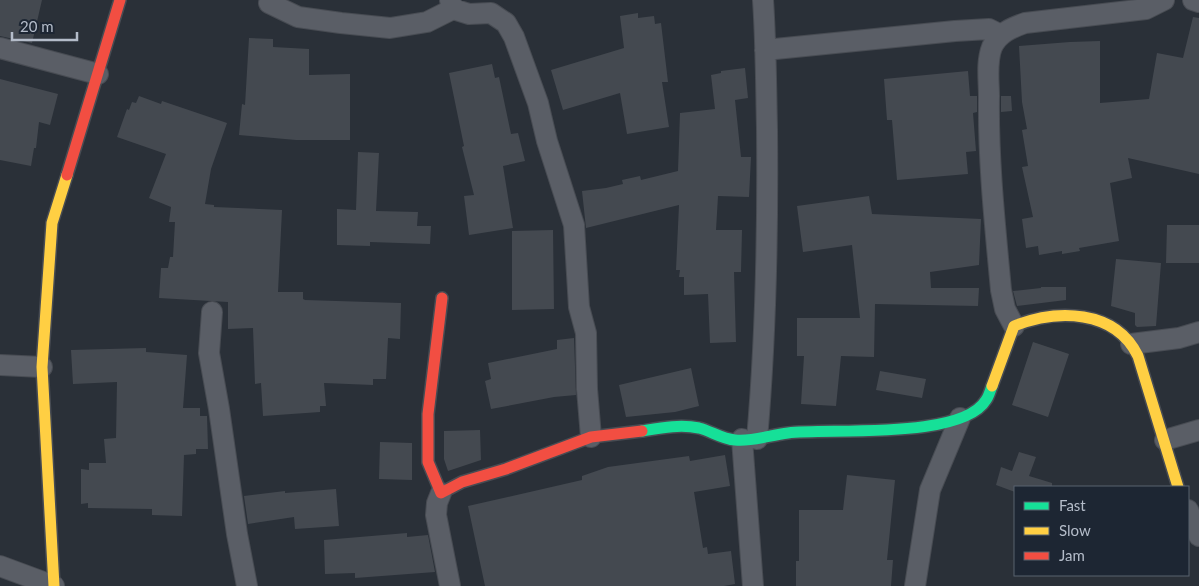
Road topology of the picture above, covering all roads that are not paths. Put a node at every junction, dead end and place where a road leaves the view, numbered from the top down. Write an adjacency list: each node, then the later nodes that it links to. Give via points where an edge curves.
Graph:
1 (120, 0): 11 (street)
2 (763, 0): 10 (street)
3 (1164, 0): 8 (street, via 1146,9 1024,23)
4 (1193, 0): 5 (street)
5 (1199, 2)
6 (269, 3): 7 (street, via 298,17 390,28 427,22)
7 (452, 4): 21 (street, via 469,14 491,12 506,23 538,103 574,225 579,307 586,334)
8 (1000, 35): 10 (street, via 989,29 955,31); 14 (street, via 989,60 988,138 1001,290 1005,309)
9 (0, 48): 11 (street)
10 (766, 50): 22 (street, via 768,190 762,380)
11 (98, 74): 18 (street, via 52,223)
12 (442, 298): 25 (street, via 428,414 428,462)
13 (212, 312): 30 (street, via 209,353)
14 (1014, 326): 16 (street, via 1040,316 1070,315 1105,323 1122,333); 19 (street, via 986,401)
15 (1199, 332): 16 (street)
16 (1131, 344): 23 (street)
17 (0, 365): 18 (street)
18 (42, 367): 29 (street)
19 (960, 418): 22 (street, via 934,426 788,433); 33 (street, via 930,490)
20 (1199, 430): 23 (street)
21 (591, 437): 22 (street, via 670,427 698,428 733,440); 25 (street, via 462,482)
22 (749, 439): 32 (street)
23 (1164, 440): 24 (street)
24 (1178, 486)
25 (441, 493): 31 (street, via 436,515)
26 (1189, 512): 27 (street)
27 (1199, 536)
28 (0, 566): 29 (street)
29 (54, 586)
30 (247, 586)
31 (450, 586)
32 (752, 586)
33 (915, 586)

